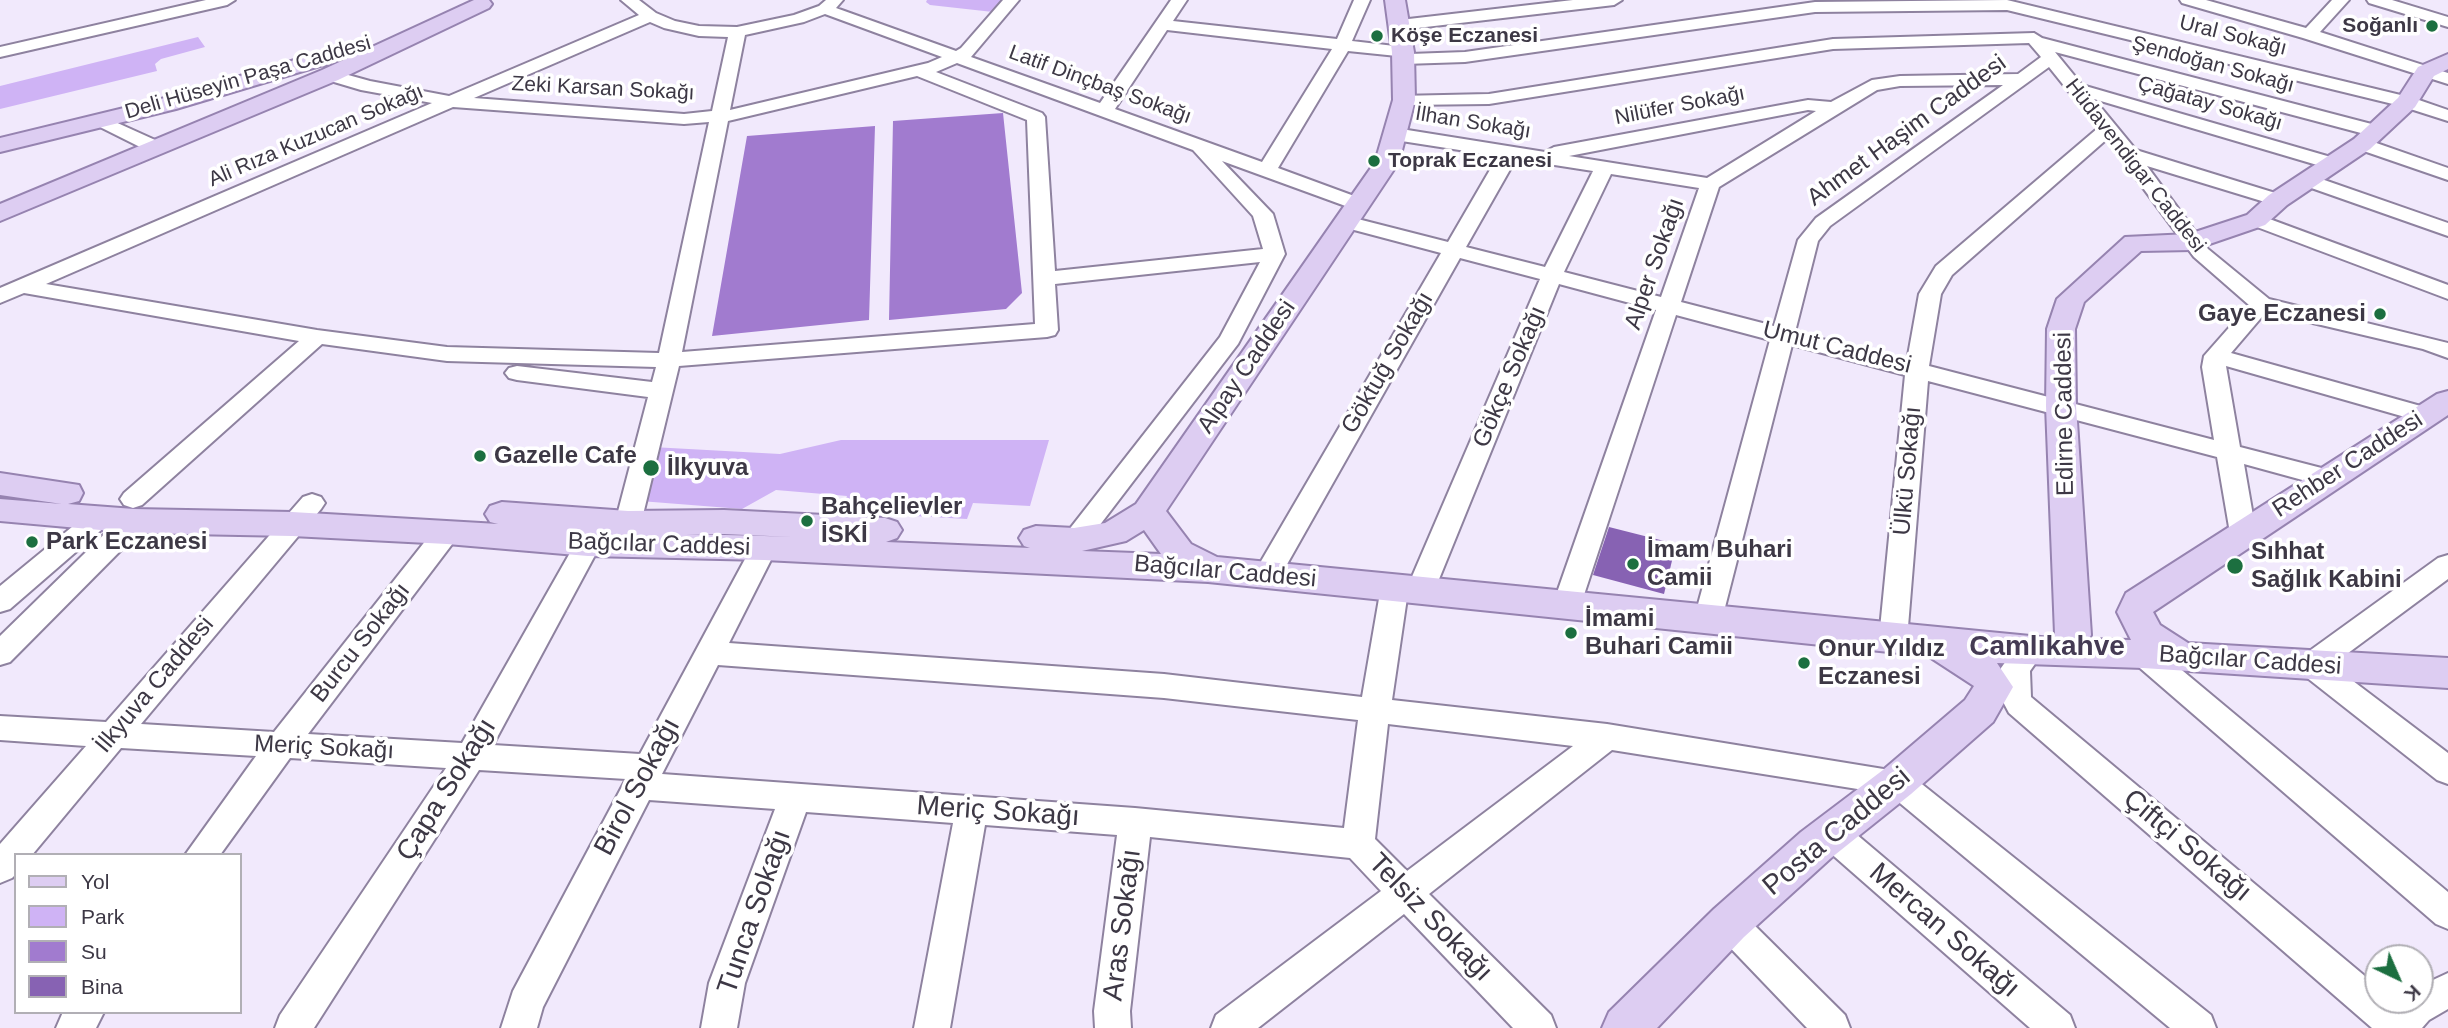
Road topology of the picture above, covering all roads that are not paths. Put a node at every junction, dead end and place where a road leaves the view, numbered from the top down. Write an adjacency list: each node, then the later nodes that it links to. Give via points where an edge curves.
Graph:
1 (227, 0): 24 (street)
2 (629, 0): 16 (street)
3 (1011, 0): 26 (street, Zeki Karsan Sokağı, via 967,52)
4 (1179, 0): 18 (street)
5 (1362, 0): 22 (street)
6 (1395, 0): 19 (main road, Alpay Caddesi)
7 (1614, 0): 19 (street)
8 (2188, 0): 21 (street)
9 (2341, 0): 21 (street)
10 (2375, 0): 17 (street)
11 (2394, 0): 15 (street)
12 (487, 2): 29 (main road, Deli Hüseyin Paşa Caddesi); 30 (main road)
13 (2005, 2): 23 (street, Hüdavendigar Caddesi); 25 (street, via 1815,7 1465,57); 35 (street, Ural Sokağı)
14 (830, 5): 20 (street, via 777,25); 26 (street, Latif Dinçbaş Sokağı)
15 (2448, 12)
16 (650, 16): 20 (street, via 670,25); 34 (street, Ali Rıza Kuzucan Sokağı)
17 (2448, 22)
18 (1161, 24): 22 (street); 37 (street)
19 (1400, 25): 25 (main road, Alpay Caddesi)
20 (737, 32): 38 (street)
21 (2309, 34): 28 (street)
22 (1342, 46): 25 (street); 52 (street)
23 (2040, 46): 31 (street, Ahmet Haşim Caddesi); 32 (street, Hüdavendigar Caddesi); 33 (street, Şendoğan Sokağı, via 1833,44 1489,99); 43 (street, Şendoğan Sokağı)
24 (0, 52)
25 (1404, 56): 33 (main road, Alpay Caddesi)
26 (957, 57): 27 (street, Zeki Karsan Sokağı); 37 (street, Latif Dinçbaş Sokağı)
27 (919, 71): 38 (street, Zeki Karsan Sokağı); 65 (street, via 1036,117)
28 (2441, 71): 35 (main road, Edirne Caddesi)
29 (272, 74): 30 (main road, via 303,68); 40 (main road, Deli Hüseyin Paşa Caddesi)
30 (330, 75): 34 (street, Zeki Karsan Sokağı); 46 (main road)
31 (2023, 79): 36 (street, Alper Sokağı, via 1872,85); 70 (street, Ahmet Haşim Caddesi, via 1822,222 1808,240)
32 (2074, 88): 41 (street, Hüdavendigar Caddesi); 50 (street, Çağatay Sokağı)
33 (1404, 100): 42 (main road, Alpay Caddesi)
34 (453, 102): 38 (street, Zeki Karsan Sokağı, via 684,119); 67 (street, Ali Rıza Kuzucan Sokağı)
35 (2407, 102): 39 (street, Ural Sokağı); 43 (main road, Edirne Caddesi)
36 (1834, 108): 49 (street, Nilüfer Sokağı, via 1808,105); 55 (street, Alper Sokağı)
37 (1104, 111): 45 (street, Latif Dinçbaş Sokağı)
38 (720, 116): 74 (street)
39 (2448, 117)
40 (102, 121): 44 (main road, Deli Hüseyin Paşa Caddesi); 46 (street)
41 (2107, 130): 48 (street, Hüdavendigar Caddesi); 75 (street, Ülkü Sokağı, via 1944,271 1930,294)
42 (1395, 134): 47 (street, İlhan Sokağı); 58 (main road, Alpay Caddesi, via 1387,162)
43 (2369, 138): 50 (main road, Edirne Caddesi); 53 (street, Şendoğan Sokağı)
44 (0, 145)
45 (1195, 145): 52 (street, Latif Dinçbaş Sokağı); 63 (street, via 1263,214)
46 (157, 148): 57 (main road)
47 (1510, 152): 49 (street, İlhan Sokağı); 62 (street, Göktuğ Sokağı)
48 (2129, 154): 56 (street); 61 (street, Hüdavendigar Caddesi)
49 (1535, 156): 51 (street, İlhan Sokağı)
50 (2334, 164): 54 (main road, Edirne Caddesi)
51 (1605, 167): 55 (street, İlhan Sokağı); 64 (street, Gökçe Sokağı)
52 (1267, 170): 58 (street, Latif Dinçbaş Sokağı)
53 (2448, 174)
54 (2307, 180): 56 (main road, Edirne Caddesi); 60 (street)
55 (1710, 184): 69 (street, Alper Sokağı)
56 (2278, 200): 59 (main road, Edirne Caddesi)
57 (0, 213)
58 (1352, 213): 62 (street, Umut Caddesi); 84 (main road, Alpay Caddesi)
59 (2256, 220): 61 (main road, Edirne Caddesi); 66 (street)
60 (2448, 230)
61 (2192, 242): 68 (street, Hüdavendigar Caddesi); 77 (main road, Edirne Caddesi, via 2134,243 2071,299 2061,329)
62 (1453, 249): 64 (street, Umut Caddesi); 95 (street, Göktuğ Sokağı)
63 (1275, 254): 65 (street); 90 (street, via 1230,340)
64 (1552, 275): 69 (street, Umut Caddesi); 96 (street, Gökçe Sokağı)
65 (1044, 279): 74 (street, via 1047,330)
66 (2448, 292)
67 (6, 293): 71 (street, via 226,337)
68 (2261, 304): 72 (street, Hüdavendigar Caddesi); 73 (street)
69 (1669, 305): 70 (street, Umut Caddesi); 98 (street, Alper Sokağı)
70 (1785, 335): 75 (street, Umut Caddesi); 99 (street, Ahmet Haşim Caddesi)
71 (312, 342): 74 (street, via 447,354); 76 (street, via 400,362); 83 (street)
72 (2448, 351)
73 (2216, 356): 78 (street); 79 (street)
74 (669, 360): 76 (street)
75 (1917, 369): 77 (street, Umut Caddesi); 100 (street, Ülkü Sokağı)
76 (661, 391): 87 (street)
77 (2061, 406): 79 (street, Umut Caddesi); 102 (main road, Edirne Caddesi, via 2073,635 2068,644)
78 (2437, 408): 80 (main road, Rehber Caddesi)
79 (2227, 451): 80 (street, Umut Caddesi); 89 (street)
80 (2328, 478): 89 (main road, Rehber Caddesi)
81 (0, 484): 83 (main road)
82 (0, 510): 86 (main road, Bağcılar Caddesi)
83 (133, 510): 85 (main road, Bağcılar Caddesi); 86 (main road, Bağcılar Caddesi); 104 (street)
84 (1149, 512): 90 (main road, via 1114,533); 94 (main road, via 1179,553)
85 (302, 513): 87 (main road); 88 (main road, Bağcılar Caddesi); 111 (street, İlkyuva Caddesi)
86 (98, 519): 97 (street)
87 (628, 523): 90 (main road, via 724,522)
88 (447, 532): 91 (main road, Bağcılar Caddesi); 113 (street, Burcu Sokağı)
89 (2243, 533): 106 (main road, Rehber Caddesi, via 2139,602 2135,612 2147,635)
90 (1074, 540)
91 (588, 544): 92 (main road, Bağcılar Caddesi); 114 (street, Çapa Sokağı)
92 (764, 548): 94 (main road, Bağcılar Caddesi); 103 (street, Birol Sokağı)
93 (2448, 565): 107 (street)
94 (1209, 569): 95 (main road, Bağcılar Caddesi)
95 (1267, 575): 96 (main road, Bağcılar Caddesi)
96 (1408, 588): 98 (main road, Bağcılar Caddesi); 109 (street, Telsiz Sokağı)
97 (0, 603)
98 (1567, 604): 99 (main road, Bağcılar Caddesi)
99 (1709, 619): 100 (main road, Bağcılar Caddesi)
100 (1893, 639): 101 (main road, Bağcılar Caddesi)
101 (1936, 643): 102 (main road, Bağcılar Caddesi); 117 (main road, Posta Caddesi, via 1988,676 1994,687 1979,711)
102 (2045, 652): 105 (main road, Bağcılar Caddesi); 129 (street, Çiftçi Sokağı, via 2017,668 2015,696 2020,705)
103 (708, 653): 109 (street, via 1164,685); 116 (street, Birol Sokağı)
104 (0, 654)
105 (2143, 654): 106 (main road, Bağcılar Caddesi); 126 (street)
106 (2183, 657): 107 (main road, Bağcılar Caddesi)
107 (2311, 664): 108 (main road, Bağcılar Caddesi); 115 (street)
108 (2448, 673)
109 (1375, 710): 112 (street); 122 (street, Telsiz Sokağı)
110 (0, 728): 111 (street, Meriç Sokağı)
111 (112, 736): 113 (street, Meriç Sokağı); 124 (street, İlkyuva Caddesi)
112 (1607, 737): 117 (street); 125 (street)
113 (281, 746): 114 (street, Meriç Sokağı); 123 (street, Burcu Sokağı)
114 (470, 757): 116 (street, Meriç Sokağı); 130 (street, Çapa Sokağı)
115 (2448, 772)
116 (643, 776): 118 (street, Meriç Sokağı); 131 (street, Birol Sokağı, via 526,1003)
117 (1897, 782): 121 (main road, Posta Caddesi); 140 (street)
118 (795, 798): 119 (street, Meriç Sokağı); 132 (street, Tunca Sokağı, via 727,983)
119 (971, 810): 120 (street, Meriç Sokağı); 133 (street)
120 (1135, 822): 122 (street, Meriç Sokağı); 134 (street, Aras Sokağı)
121 (1831, 833): 127 (main road, Posta Caddesi); 139 (street, Mercan Sokağı)
122 (1358, 844): 125 (street, Telsiz Sokağı)
123 (202, 853)
124 (0, 869)
125 (1405, 893): 135 (street); 136 (street, Telsiz Sokağı)
126 (2448, 913)
127 (1729, 923): 137 (main road, Posta Caddesi); 138 (street)
128 (2448, 990): 129 (street, via 2416,1008)
129 (2398, 1027)
130 (293, 1028)
131 (519, 1028)
132 (719, 1028)
133 (932, 1028)
134 (1113, 1028)
135 (1229, 1028)
136 (1538, 1028)
137 (1625, 1028)
138 (1832, 1028)
139 (2057, 1028)
140 (2198, 1028)

